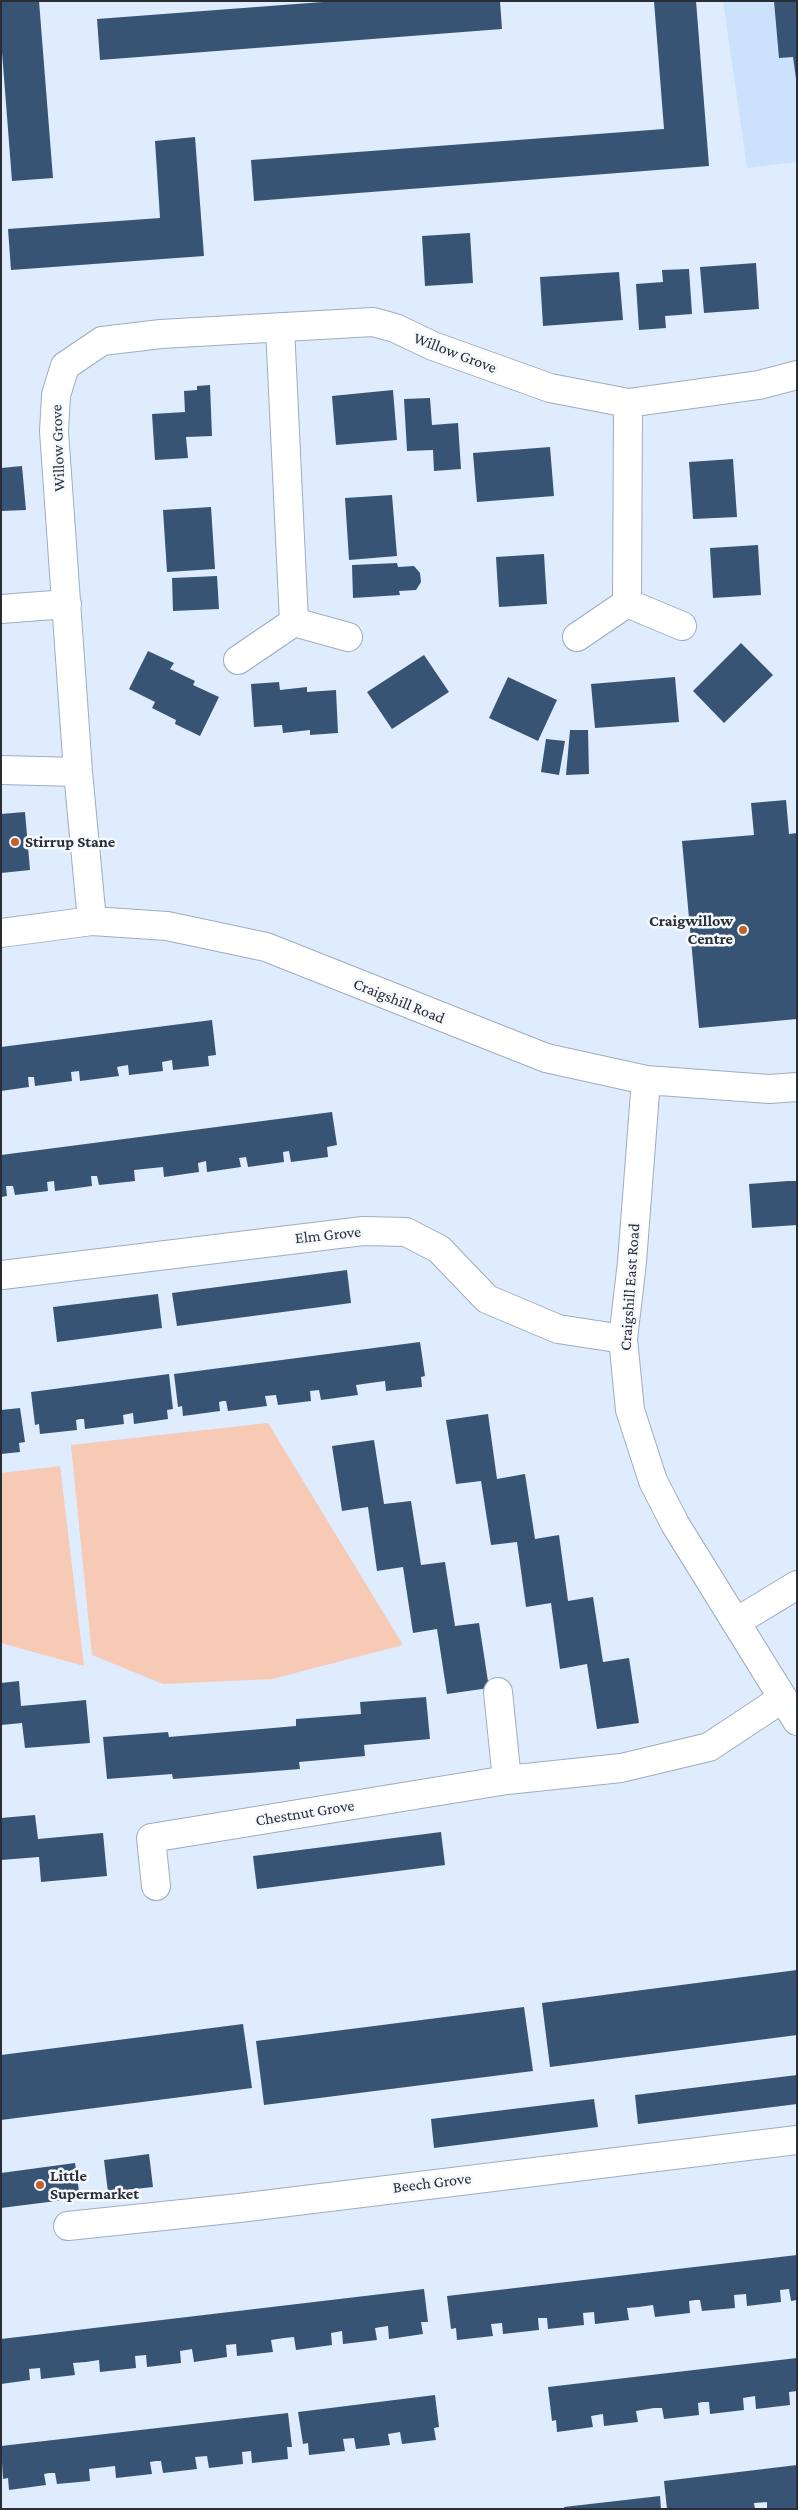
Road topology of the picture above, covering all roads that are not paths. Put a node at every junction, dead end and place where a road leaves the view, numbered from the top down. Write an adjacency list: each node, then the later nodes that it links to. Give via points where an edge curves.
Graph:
1 (280, 327): 3 (street, Willow Grove, via 373,322 550,388); 5 (street, Willow Grove, via 102,341 65,366 56,395 54,431); 7 (street)
2 (797, 375): 3 (street, Willow Grove, via 759,385)
3 (628, 403): 4 (street)
4 (627, 603): 8 (street); 10 (street)
5 (67, 604): 6 (street); 13 (street, Willow Grove)
6 (1, 609)
7 (294, 622): 9 (street); 11 (street)
8 (682, 626)
9 (348, 637)
10 (577, 637)
11 (238, 660)
12 (1, 770): 13 (street)
13 (78, 772): 14 (street, Willow Grove)
14 (92, 921): 15 (street, Craigshill Road); 16 (street, Craigshill Road, via 167,926 266,947 546,1058)
15 (1, 933)
16 (646, 1080): 17 (street, Craigshill Road, via 769,1089); 19 (street, Craigshill East Road)
17 (797, 1087)
18 (2, 1275): 19 (street, Elm Grove, via 363,1231 406,1232 439,1249 488,1299 558,1328)
19 (624, 1339): 21 (street, Craigshill East Road, via 630,1410 653,1481 675,1524)
20 (797, 1585): 21 (street)
21 (736, 1622): 23 (street, Craigshill East Road)
22 (498, 1692): 24 (street)
23 (790, 1709): 24 (street, Chestnut Grove, via 708,1747 621,1768)
24 (507, 1780): 25 (street, Chestnut Grove, via 151,1838)
25 (156, 1886)
26 (797, 2140): 27 (street, Beech Grove)
27 (68, 2226)

